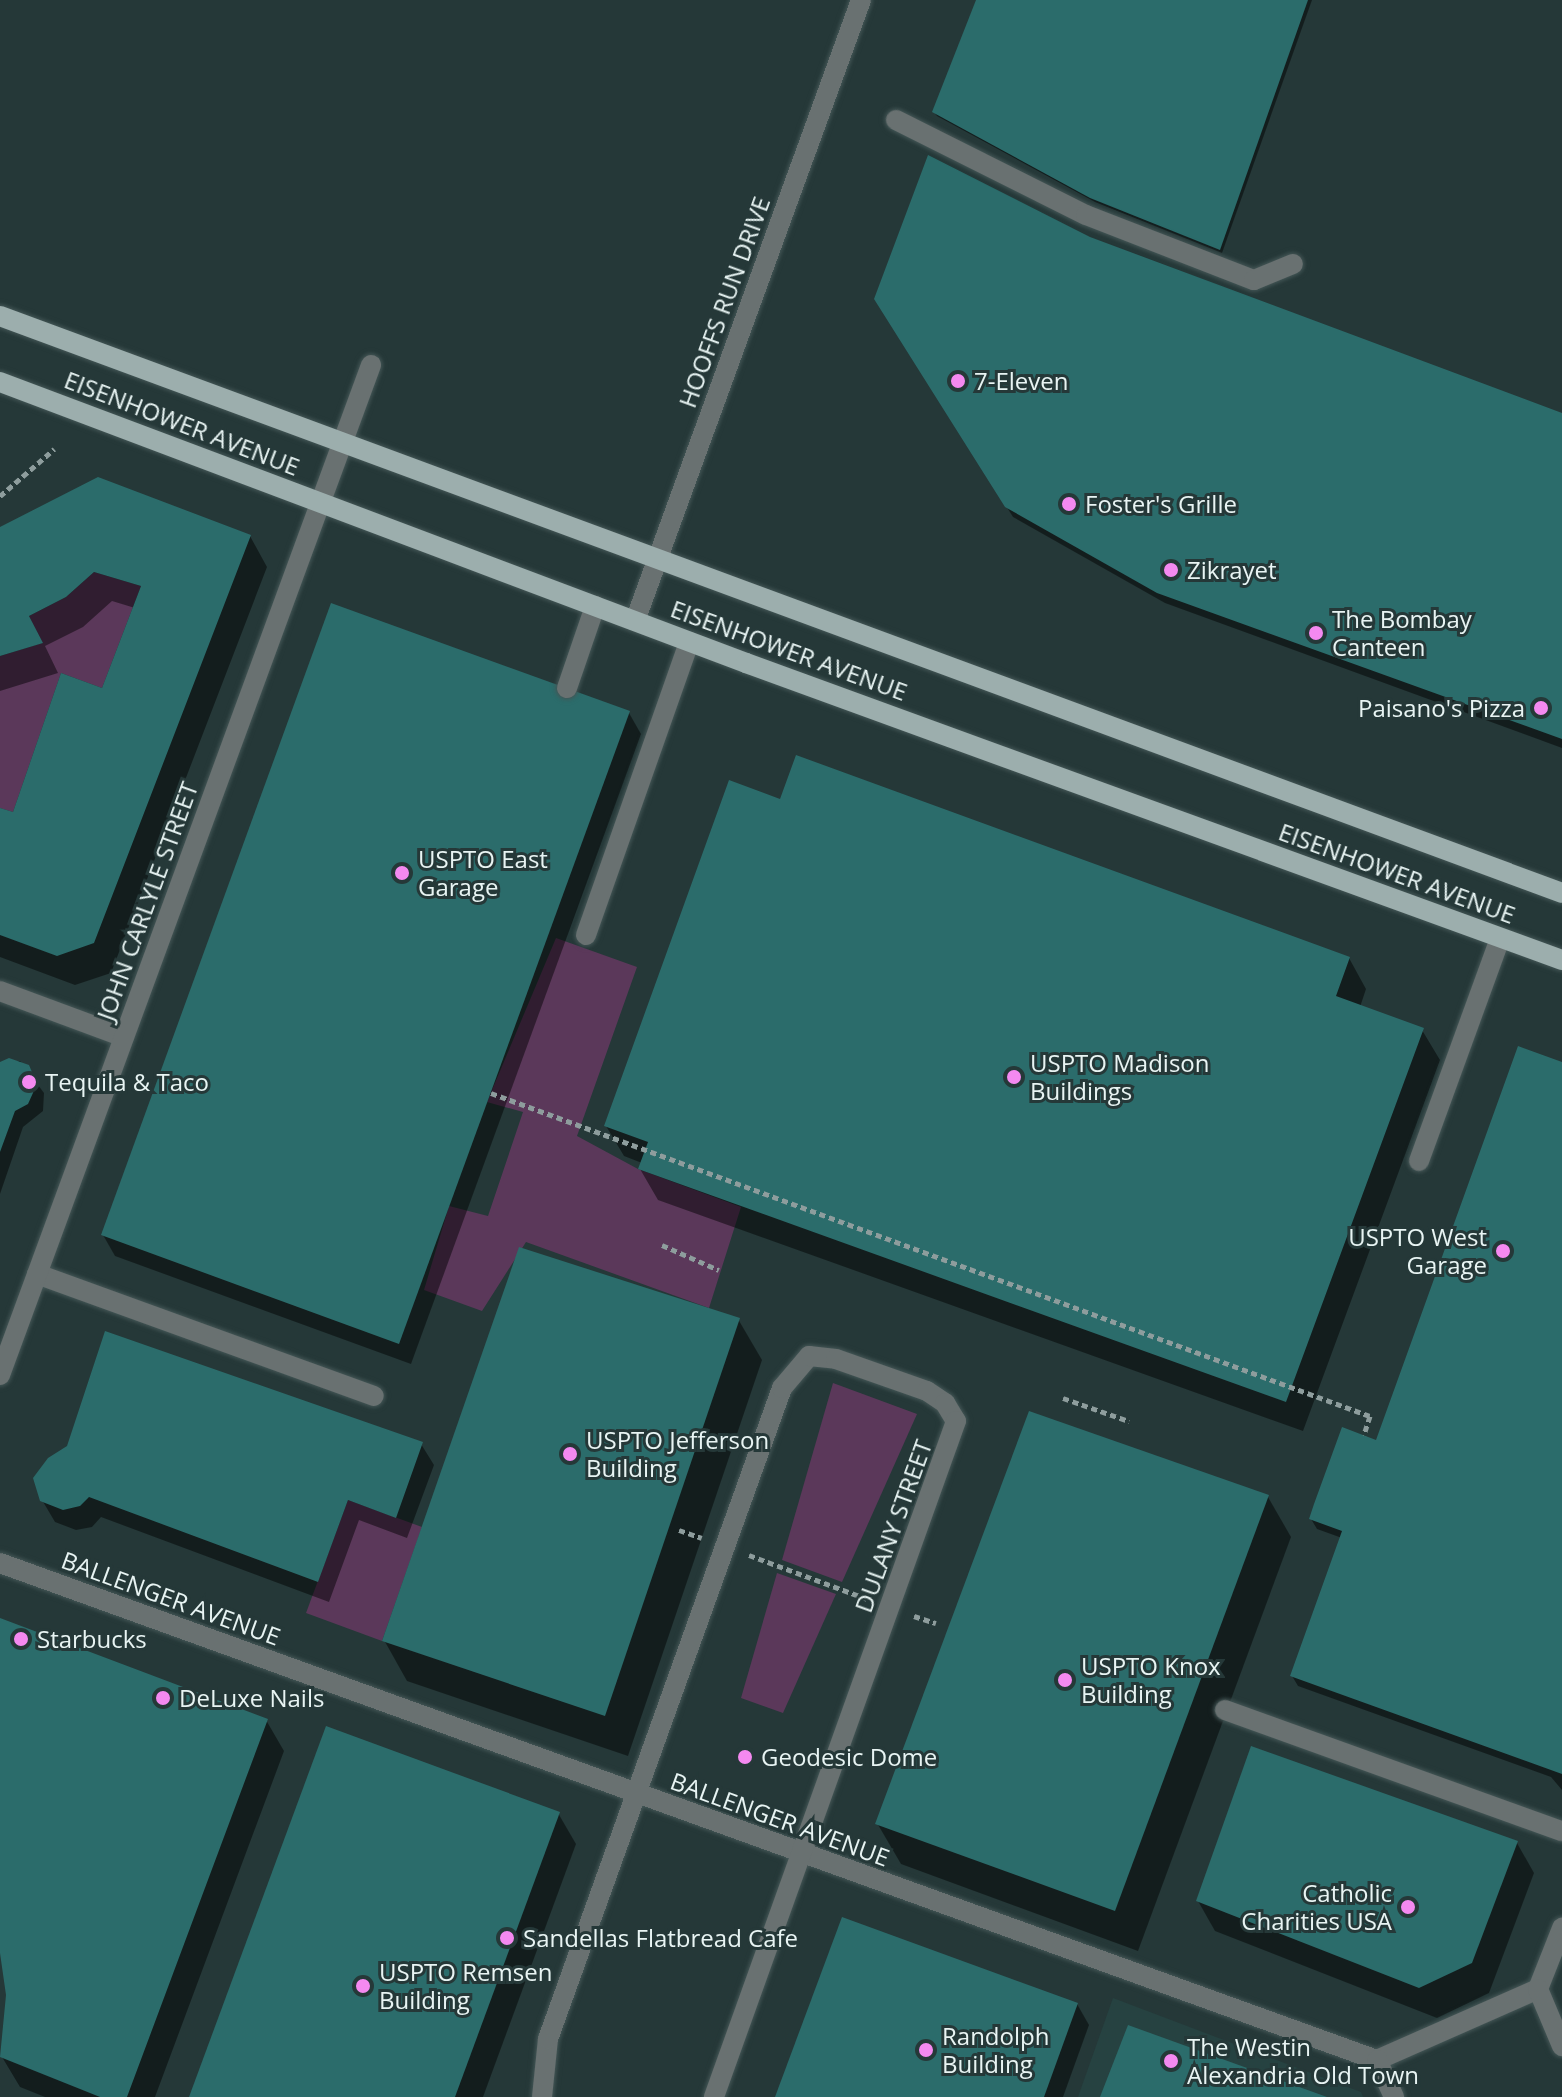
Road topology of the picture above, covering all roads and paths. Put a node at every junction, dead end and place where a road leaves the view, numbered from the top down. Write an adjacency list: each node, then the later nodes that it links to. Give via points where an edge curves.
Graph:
1 (861, 0): 11 (street, HOOFFS RUN DRIVE)
2 (896, 120): 3 (street, via 1086,215 1254,280)
3 (1293, 264)
4 (0, 316): 7 (main road, EISENHOWER AVENUE)
5 (371, 365): 7 (street, JOHN CARLYLE STREET)
6 (0, 382): 10 (main road, EISENHOWER AVENUE)
7 (342, 445): 10 (street, JOHN CARLYLE STREET); 11 (main road, EISENHOWER AVENUE)
8 (54, 449): 9 (path)
9 (0, 496)
10 (320, 504): 12 (main road, EISENHOWER AVENUE); 21 (street, JOHN CARLYLE STREET)
11 (657, 563): 13 (street, HOOFFS RUN DRIVE); 16 (main road, EISENHOWER AVENUE)
12 (595, 606): 13 (main road, EISENHOWER AVENUE); 15 (street)
13 (635, 621): 14 (main road, EISENHOWER AVENUE)
14 (689, 642): 17 (street); 18 (main road, EISENHOWER AVENUE)
15 (567, 688)
16 (1562, 893)
17 (586, 935)
18 (1500, 939): 19 (main road, EISENHOWER AVENUE); 23 (street)
19 (1562, 960)
20 (0, 991): 21 (street)
21 (124, 1037): 26 (street, JOHN CARLYLE STREET)
22 (491, 1093): 31 (path, via 1370,1416)
23 (1419, 1161)
24 (662, 1245): 25 (path)
25 (719, 1270)
26 (37, 1274): 27 (street, JOHN CARLYLE STREET); 28 (street)
27 (0, 1375)
28 (374, 1396)
29 (1063, 1398): 30 (path)
30 (1129, 1421)
31 (1364, 1435)
32 (679, 1530): 33 (path)
33 (726, 1547): 35 (path); 35 (street, DULANY STREET, via 782,1388 809,1356 836,1359 927,1391 945,1403 956,1421); 38 (street, DULANY STREET)
34 (0, 1563): 38 (street, BALLENGER AVENUE)
35 (891, 1608): 36 (path); 40 (street, DULANY STREET)
36 (936, 1623)
37 (1225, 1710): 39 (street)
38 (638, 1796): 40 (street, BALLENGER AVENUE); 45 (street, DULANY STREET, via 548,2039)
39 (1562, 1831)
40 (802, 1855): 44 (street, BALLENGER AVENUE); 46 (street, DULANY STREET)
41 (1562, 1928): 42 (street)
42 (1538, 1989): 43 (street); 44 (street)
43 (1562, 2046)
44 (1377, 2060): 47 (street)
45 (542, 2097)
46 (714, 2097)
47 (1394, 2097)

